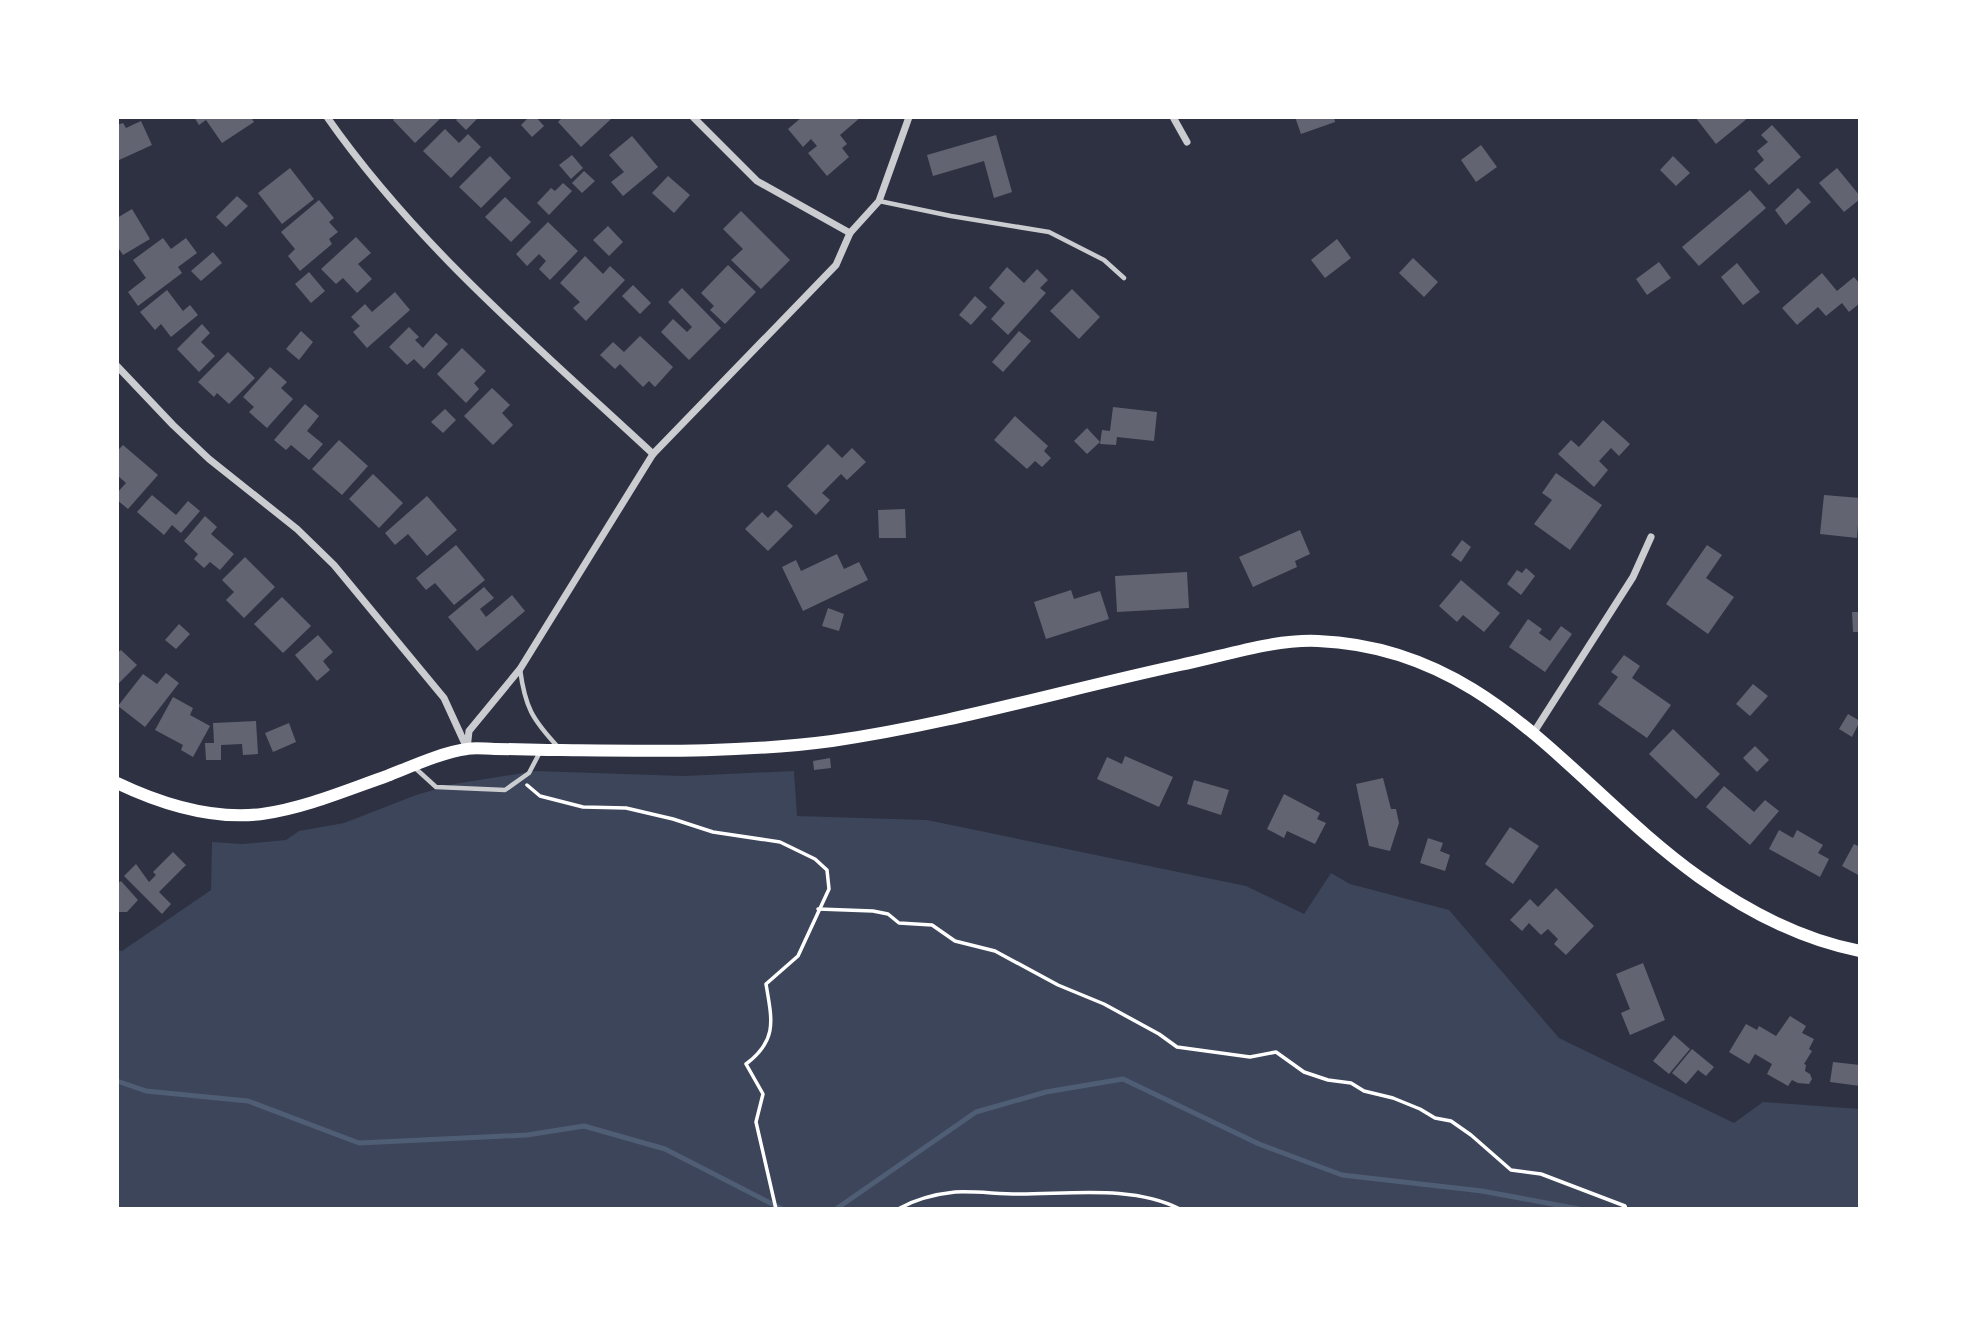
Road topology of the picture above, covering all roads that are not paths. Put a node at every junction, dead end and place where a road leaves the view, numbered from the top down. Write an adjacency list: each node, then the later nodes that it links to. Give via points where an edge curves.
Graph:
1 (327, 117): 10 (street, via 368,173 426,238)
2 (693, 117): 7 (street, via 757,181)
3 (909, 117): 6 (street)
4 (1173, 117): 5 (street)
5 (1187, 142)
6 (879, 201): 7 (street); 8 (lane, via 1049,232 1104,260)
7 (850, 233): 10 (street, via 835,265)
8 (1124, 278)
9 (117, 366): 14 (street, via 173,425 334,565 444,698)
10 (653, 454): 12 (street)
11 (1651, 537): 13 (street, via 1633,577)
12 (520, 668): 14 (street, via 469,731); 16 (lane, via 531,713)
13 (1534, 732): 16 (main road, via 1471,687 1426,665 1355,643 1310,641 1107,681 965,717 835,740 732,750); 19 (main road, via 1697,876 1787,928)
14 (467, 749): 15 (main road); 17 (main road)
15 (541, 750): 16 (main road); 17 (lane, via 529,773 505,790 436,787)
16 (561, 750)
17 (413, 766): 18 (main road, via 313,802 262,814 226,815 186,808)
18 (117, 783)
19 (1860, 951)

